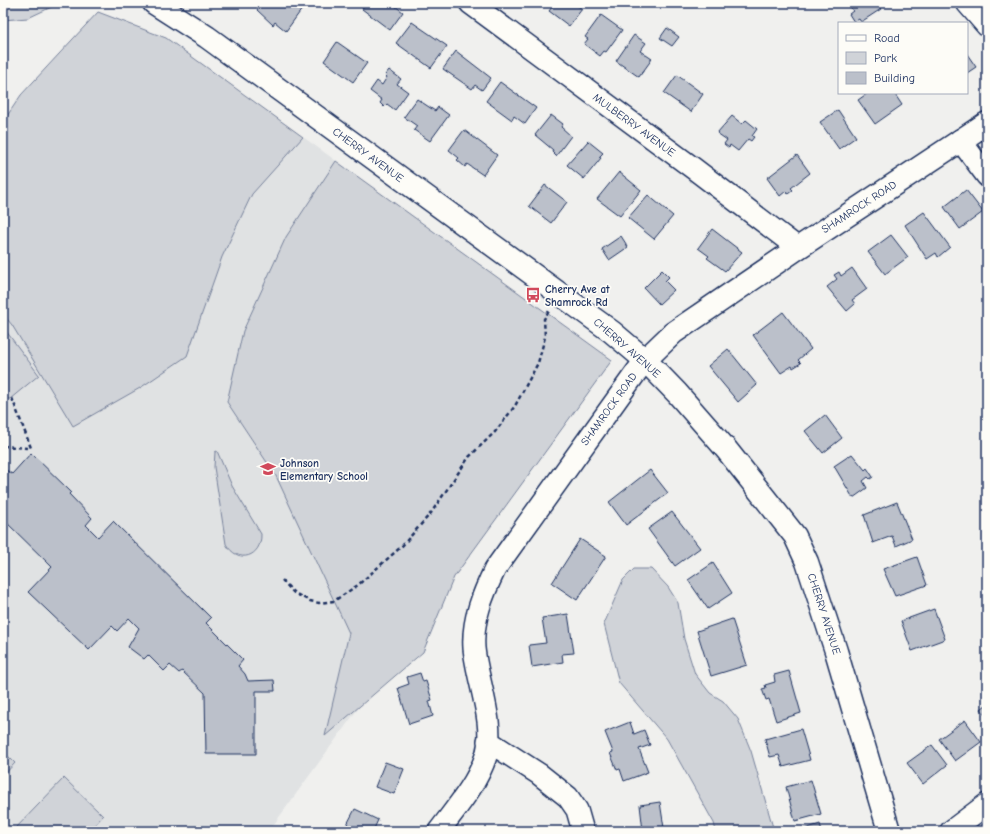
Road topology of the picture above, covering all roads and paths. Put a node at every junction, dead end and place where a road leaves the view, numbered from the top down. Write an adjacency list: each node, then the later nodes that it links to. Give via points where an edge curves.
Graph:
1 (154, 3): 10 (street, CHERRY AVENUE, via 207,37 612,332)
2 (470, 3): 8 (street, MULBERRY AVENUE)
3 (967, 3): 4 (street)
4 (987, 26)
5 (987, 123): 6 (street, SHAMROCK ROAD)
6 (960, 140): 7 (street); 8 (street, SHAMROCK ROAD)
7 (987, 176)
8 (798, 248): 10 (street, SHAMROCK ROAD, via 673,333)
9 (550, 310): 15 (path, via 544,319 545,337 538,363 515,406 495,432 469,457 431,513 402,546 358,585 334,601 310,601 294,593)
10 (645, 360): 16 (street, SHAMROCK ROAD, via 495,569 483,594 476,620 474,647); 20 (street, CHERRY AVENUE, via 726,449 795,536 807,562 836,651)
11 (12, 398): 14 (path)
12 (3, 446): 13 (path)
13 (27, 448)
14 (31, 448)
15 (282, 580)
16 (488, 741): 18 (street, SHAMROCK ROAD, via 486,757 475,781); 19 (street, via 527,765 568,797 577,810)
17 (987, 804): 21 (street)
18 (439, 831)
19 (583, 831)
20 (889, 831)
21 (951, 831)

